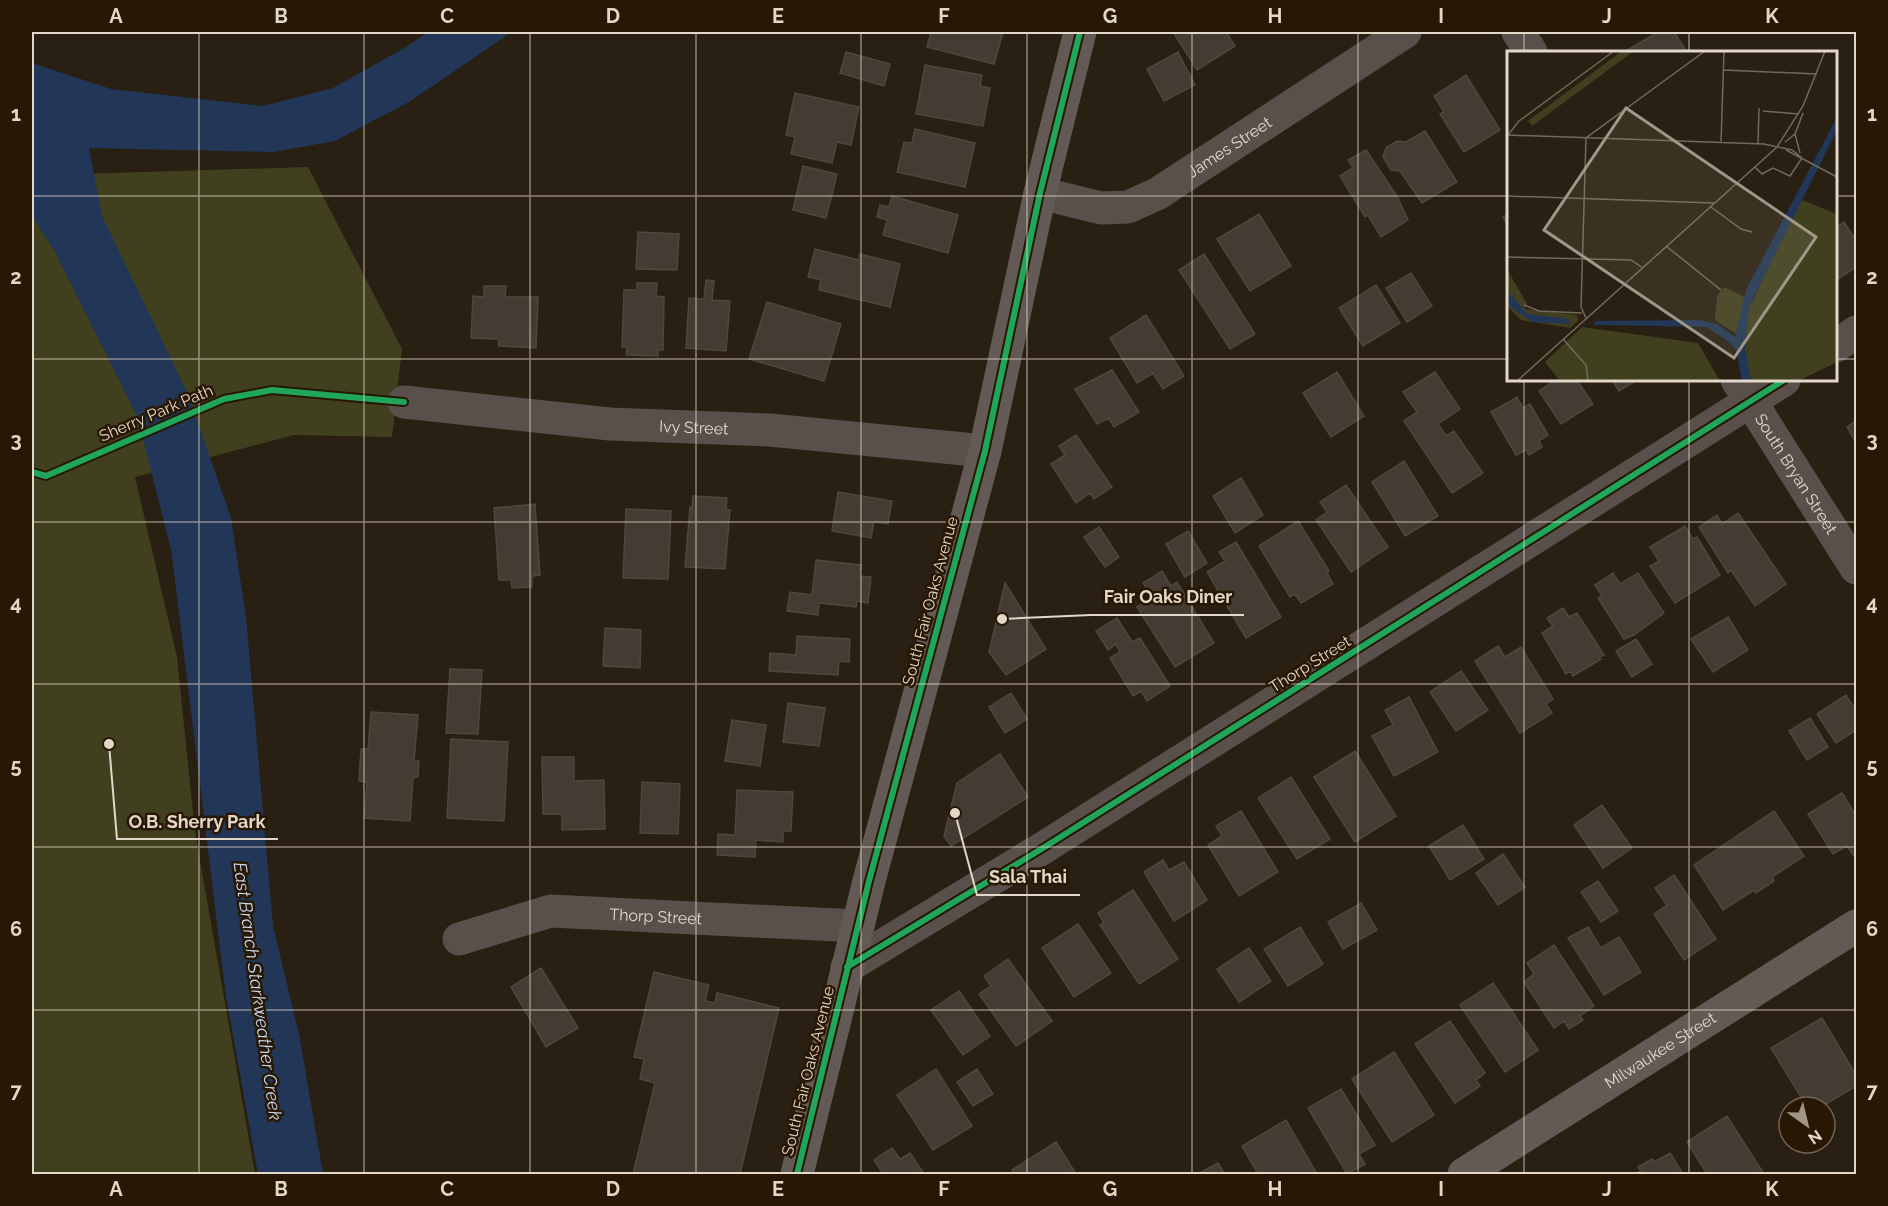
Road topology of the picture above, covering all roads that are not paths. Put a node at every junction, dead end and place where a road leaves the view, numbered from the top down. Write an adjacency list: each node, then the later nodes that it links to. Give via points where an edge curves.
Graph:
1 (1080, 32): 5 (street, South Fair Oaks Avenue)
2 (1405, 32): 5 (street, James Street, via 1157,194 1128,207 1101,208)
3 (1518, 32): 4 (street)
4 (1530, 51)
5 (1040, 194): 11 (street, South Fair Oaks Avenue)
6 (1857, 332): 7 (street)
7 (1837, 345)
8 (1780, 381): 9 (street, Thorp Street)
9 (1744, 390): 12 (street, South Bryan Street); 16 (street, Thorp Street, via 1070,831)
10 (404, 402): 11 (street, Ivy Street, via 610,423 771,430)
11 (985, 451): 13 (street, South Fair Oaks Avenue)
12 (1857, 568)
13 (858, 926): 15 (street, Thorp Street, via 551,911); 16 (street, South Fair Oaks Avenue)
14 (1857, 926): 18 (street, Milwaukee Street)
15 (459, 939)
16 (847, 967): 17 (street, South Fair Oaks Avenue)
17 (797, 1174)
18 (1464, 1174)

